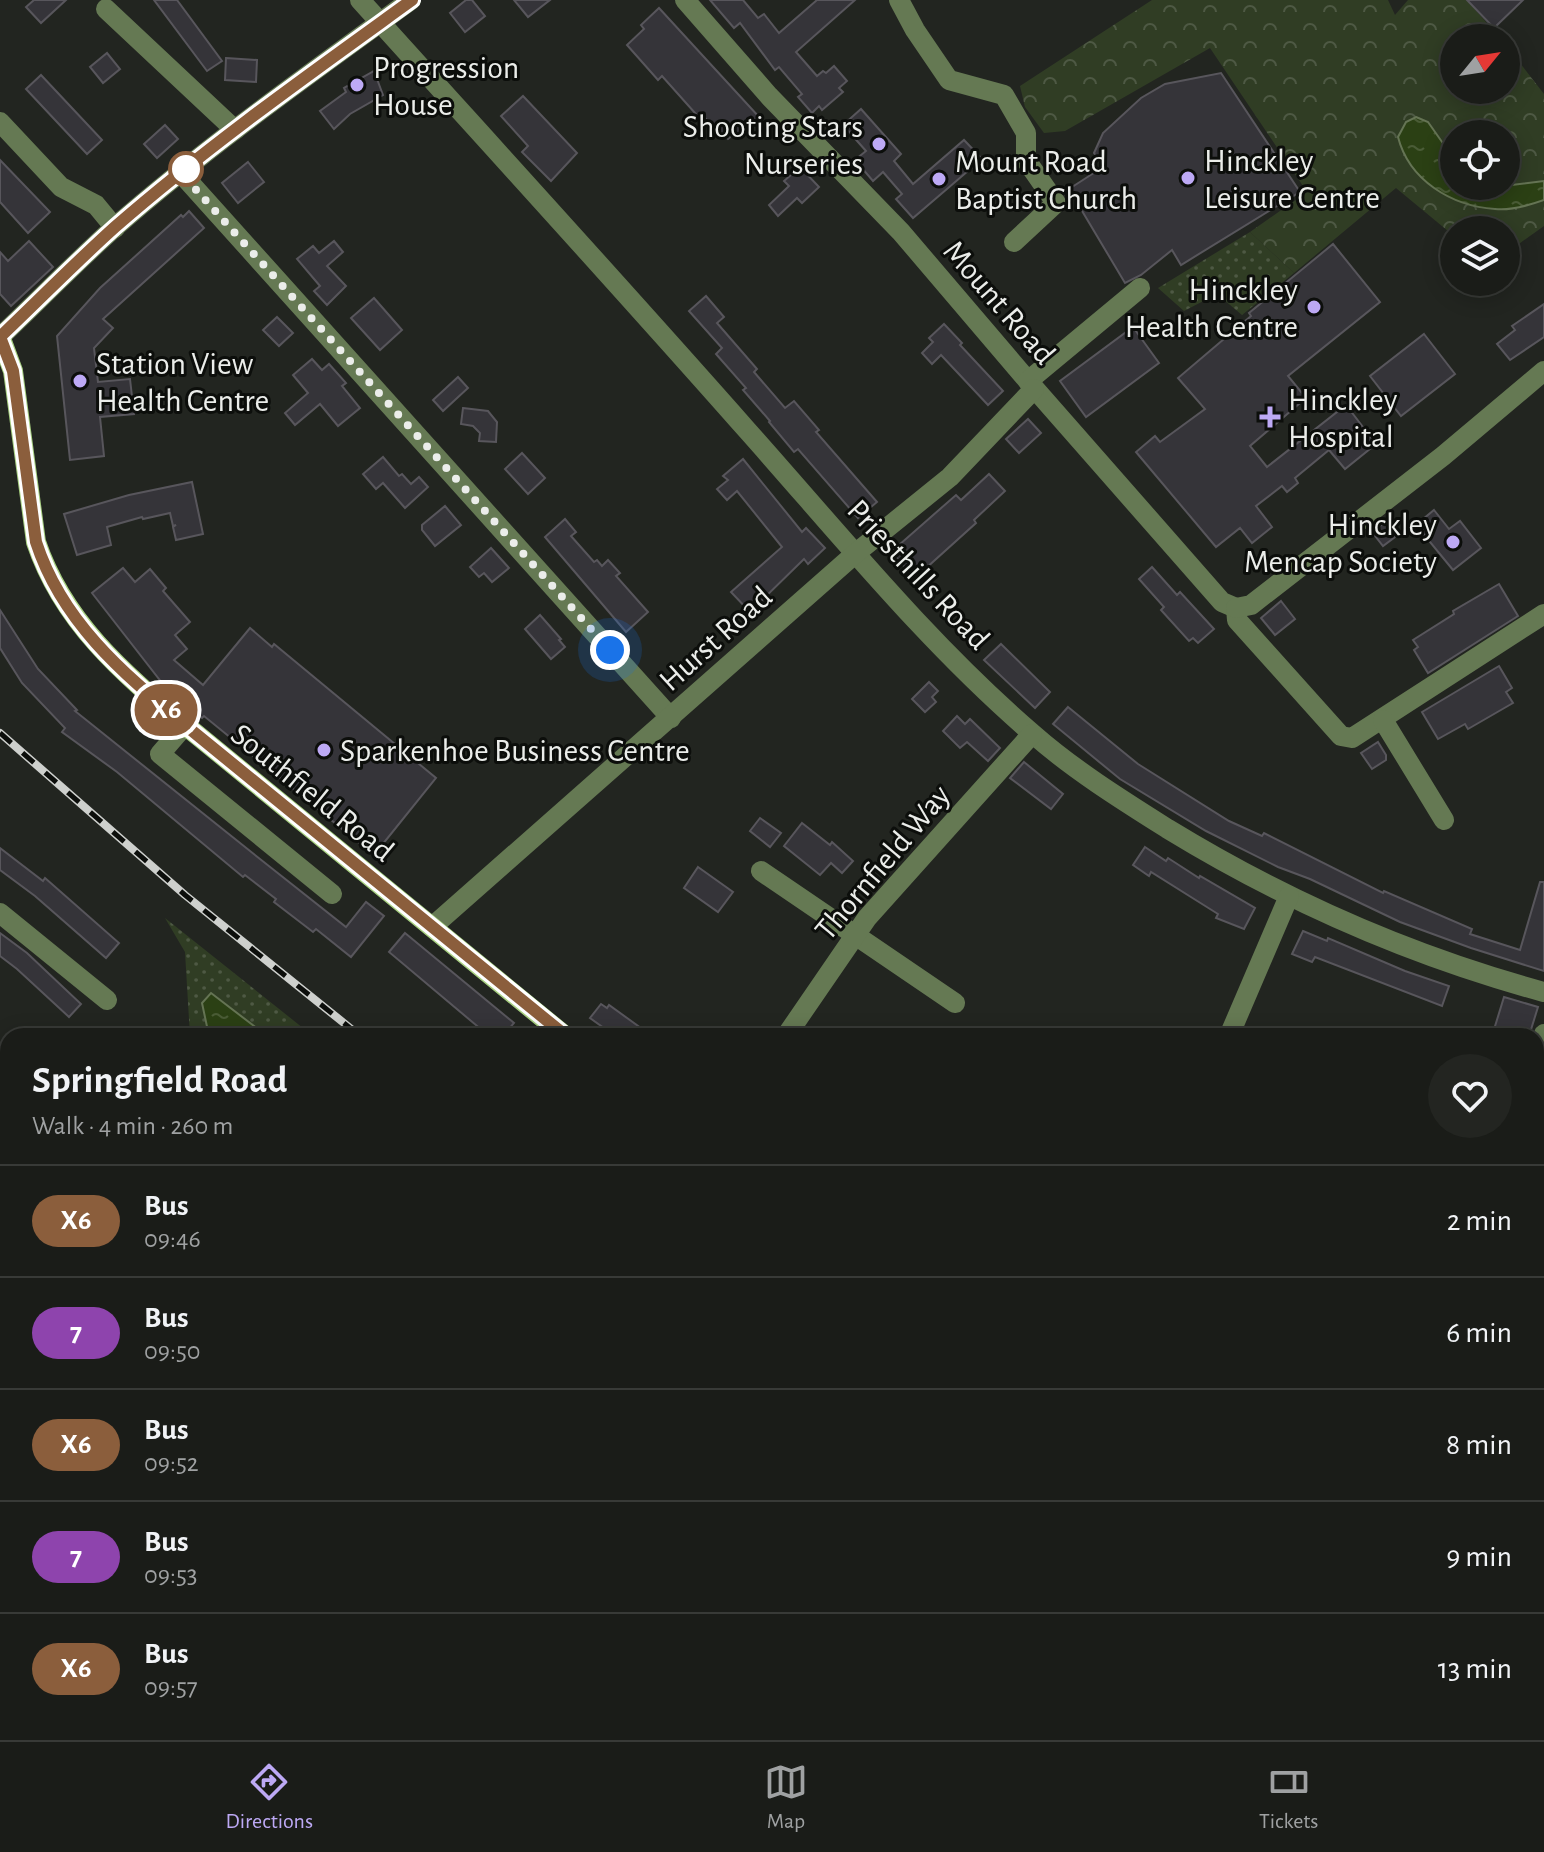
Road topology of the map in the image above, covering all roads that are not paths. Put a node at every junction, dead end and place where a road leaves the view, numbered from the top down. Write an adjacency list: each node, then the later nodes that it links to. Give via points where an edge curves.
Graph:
1 (360, 0): 6 (street, Priesthills Road)
2 (411, 0): 6 (street)
3 (685, 0): 15 (street, Mount Road, via 901,232)
4 (899, 0): 11 (street, via 949,80 1004,95 1026,133 1026,160 1056,203)
5 (106, 9): 8 (street)
6 (380, 23): 8 (street); 17 (street, Priesthills Road)
7 (0, 122): 10 (street, via 61,187 96,205)
8 (235, 130): 9 (street)
9 (181, 173): 10 (street); 20 (street)
10 (115, 228): 13 (street)
11 (1014, 242)
12 (1140, 288): 15 (street, Hurst Road)
13 (0, 336): 22 (main road, Southfield Road, via 13,371 33,529 49,577 95,644)
14 (1544, 371): 16 (street)
15 (1031, 385): 17 (street, Hurst Road, via 950,477); 18 (street, Mount Road, via 1222,602)
16 (1535, 391): 18 (street, via 1251,605)
17 (856, 553): 20 (street, Hurst Road); 23 (street, Priesthills Road)
18 (1236, 608): 21 (street, via 1237,620 1341,736 1352,738)
19 (1544, 614): 21 (street)
20 (671, 718): 29 (street, Hurst Road)
21 (1383, 720): 24 (street)
22 (185, 725): 26 (street, via 160,754); 29 (main road, Southfield Road)
23 (1032, 734): 27 (street, Priesthills Road, via 1141,813); 30 (street, Thornfield Way)
24 (1444, 820)
25 (761, 871): 30 (street)
26 (332, 894)
27 (1289, 896): 31 (street, Priesthills Road, via 1410,950); 36 (street)
28 (0, 913): 32 (street)
29 (432, 927): 34 (main road, Southfield Road)
30 (855, 933): 33 (street); 35 (street, Thornfield Way)
31 (1544, 992)
32 (107, 1000)
33 (955, 1003)
34 (555, 1028)
35 (791, 1028)
36 (1232, 1028)

